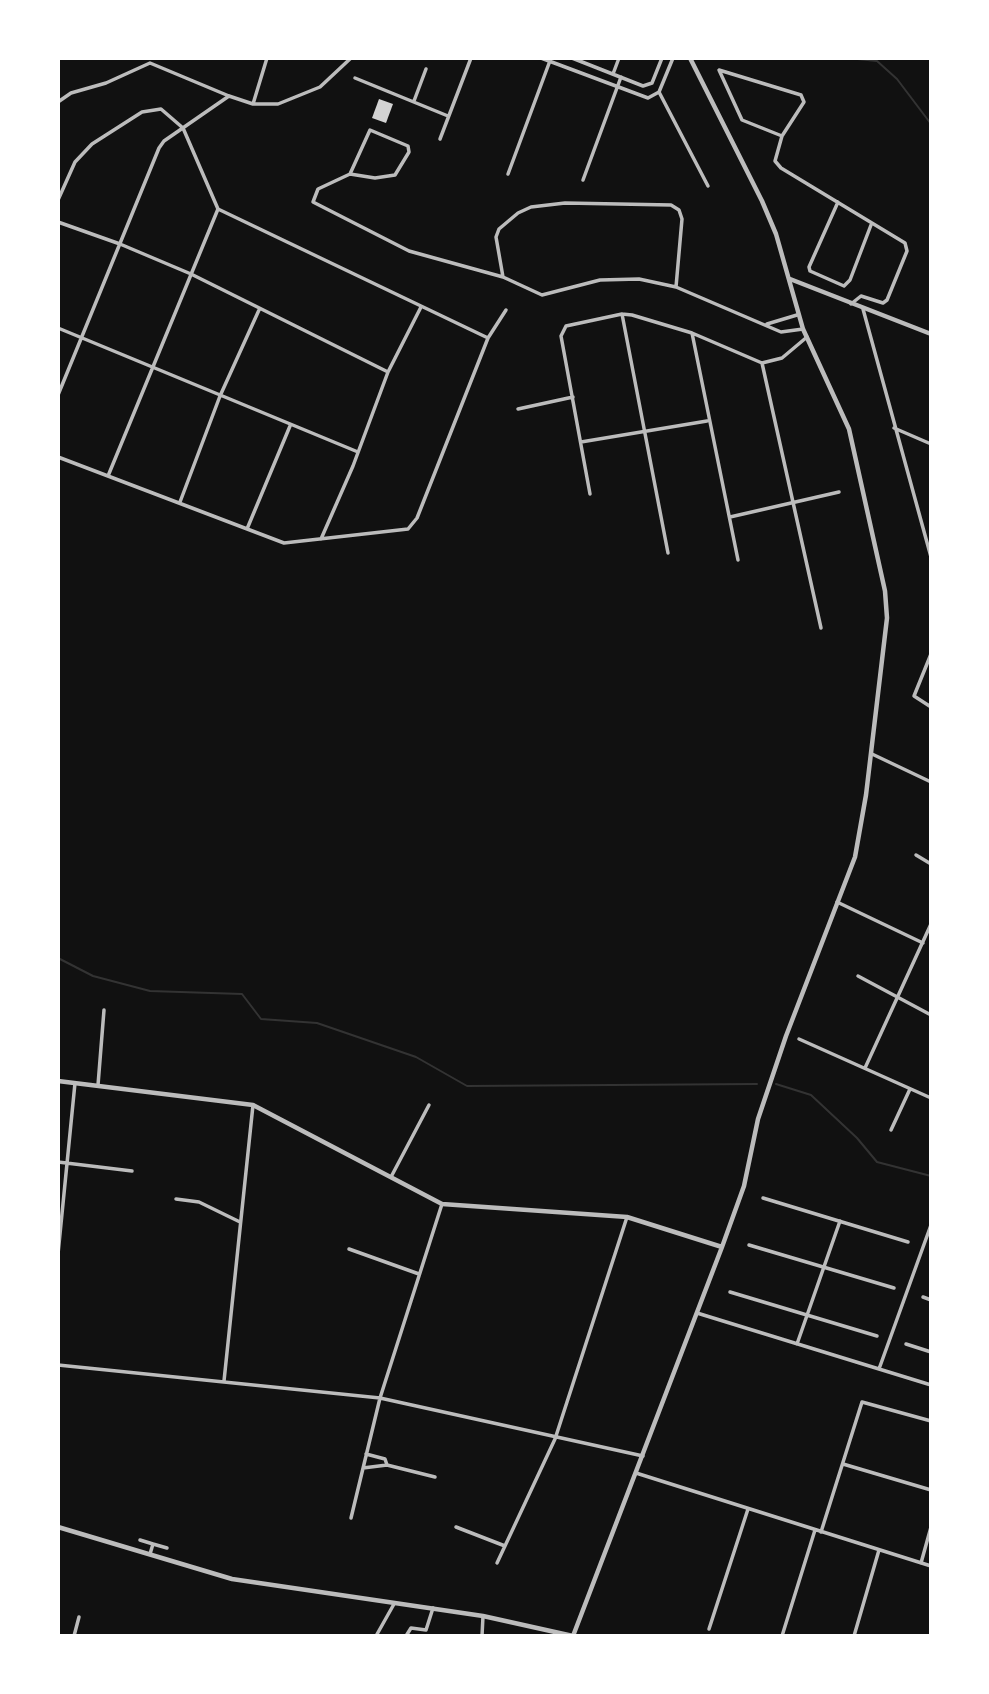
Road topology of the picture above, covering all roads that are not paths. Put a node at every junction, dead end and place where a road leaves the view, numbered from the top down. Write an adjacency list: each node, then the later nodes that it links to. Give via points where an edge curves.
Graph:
1 (267, 58): 21 (street)
2 (351, 58): 21 (street, via 310,93 278,104)
3 (471, 58): 22 (street)
4 (541, 58): 10 (street)
5 (572, 58): 13 (street)
6 (619, 58): 13 (street)
7 (662, 58): 14 (street, via 650,85)
8 (673, 58): 17 (street)
9 (690, 58): 38 (street, via 762,201)
10 (550, 60): 16 (street); 27 (street)
11 (150, 61): 18 (street); 20 (street)
12 (426, 69): 19 (street)
13 (613, 74): 14 (street)
14 (622, 77): 16 (street)
15 (355, 78): 19 (street)
16 (618, 87): 17 (street, via 648,98); 28 (street)
17 (659, 92): 29 (street)
18 (229, 96): 21 (street); 23 (street)
19 (414, 101): 22 (street)
20 (58, 102)
21 (253, 104)
22 (448, 116): 25 (street)
23 (183, 128): 30 (street, via 161,109 142,111 83,152); 32 (street); 35 (street, via 159,148)
24 (782, 136): 24 (street, via 742,120 719,70 801,95 804,102); 31 (street, via 775,161)
25 (440, 139)
26 (350, 174): 26 (street, via 395,175 408,146 370,130); 37 (street, via 318,189 313,202 409,251)
27 (508, 174)
28 (583, 180)
29 (708, 186)
30 (58, 200)
31 (838, 202): 34 (street); 34 (street, via 810,271 844,286)
32 (218, 209): 36 (street); 41 (street)
33 (58, 222): 35 (street)
34 (871, 225): 40 (street, via 905,243 907,251 886,302 860,296)
35 (120, 244): 36 (street); 52 (street)
36 (191, 274): 43 (street); 56 (street)
37 (503, 276): 39 (street, via 547,296 600,280 639,279); 39 (street, via 496,237 499,229 531,207 565,203 671,205 679,209 682,219)
38 (789, 278): 40 (street); 46 (street)
39 (676, 286): 47 (street)
40 (851, 304): 42 (street)
41 (421, 307): 54 (street); 57 (street)
42 (863, 309): 51 (street); 64 (street)
43 (259, 310): 57 (street); 59 (street)
44 (506, 310): 54 (street)
45 (622, 314): 50 (street); 60 (street, via 563,329); 65 (street)
46 (797, 315): 47 (street); 49 (street)
47 (765, 324): 49 (street, via 785,333)
48 (58, 328): 52 (street)
49 (803, 329): 53 (street)
50 (692, 333): 55 (street); 62 (street)
51 (931, 334)
52 (82, 337): 56 (street); 58 (street)
53 (807, 337): 55 (street, via 782,358); 85 (street, via 849,429 887,604)
54 (488, 338): 77 (street, via 413,525 400,531)
55 (762, 363): 73 (street)
56 (152, 367): 59 (street); 70 (street)
57 (388, 372): 68 (street)
58 (58, 395)
59 (220, 396): 63 (street); 74 (street)
60 (573, 397): 61 (street); 66 (street)
61 (518, 409)
62 (708, 421): 65 (street); 75 (street)
63 (290, 426): 68 (street); 76 (street)
64 (894, 428): 67 (street); 78 (street)
65 (646, 431): 66 (street); 79 (street)
66 (581, 442): 72 (street)
67 (931, 444)
68 (358, 452): 77 (street)
69 (58, 457): 70 (street)
70 (108, 477): 74 (street)
71 (839, 492): 73 (street)
72 (590, 494)
73 (792, 502): 75 (street); 82 (street)
74 (180, 503): 76 (street)
75 (730, 517): 81 (street)
76 (247, 529): 77 (street, via 284,543)
77 (321, 539)
78 (929, 542): 80 (street)
79 (668, 553)
80 (931, 557)
81 (738, 561)
82 (821, 628)
83 (931, 654): 84 (street, via 914,696)
84 (931, 707)
85 (872, 754): 86 (street); 89 (street, via 855,858)
86 (931, 782)
87 (916, 855): 88 (street)
88 (931, 864)
89 (837, 902): 91 (street); 119 (street, via 758,1119 744,1186)
90 (931, 924): 91 (street)
91 (922, 943): 93 (street)
92 (858, 976): 93 (street)
93 (895, 996): 95 (street); 97 (street)
94 (104, 1010): 100 (street)
95 (931, 1015)
96 (799, 1039): 97 (street)
97 (865, 1068): 101 (street)
98 (58, 1081): 99 (street)
99 (75, 1083): 100 (street); 107 (street)
100 (98, 1085): 103 (street)
101 (910, 1089): 102 (street); 105 (street)
102 (931, 1098)
103 (253, 1105): 109 (street); 115 (street)
104 (429, 1105): 109 (street)
105 (891, 1130)
106 (58, 1162): 107 (street)
107 (68, 1164): 108 (street); 121 (street)
108 (132, 1171)
109 (391, 1177): 112 (street)
110 (763, 1198): 114 (street)
111 (176, 1199): 115 (street, via 199,1202)
112 (442, 1204): 113 (street); 123 (street)
113 (627, 1217): 119 (street); 140 (street)
114 (840, 1221): 117 (street); 122 (street)
115 (240, 1222): 136 (street)
116 (931, 1225): 135 (street)
117 (908, 1242)
118 (749, 1245): 122 (street)
119 (722, 1247): 128 (street)
120 (349, 1249): 123 (street)
121 (58, 1254)
122 (824, 1267): 124 (street); 129 (street)
123 (419, 1274): 138 (street)
124 (894, 1288)
125 (730, 1292): 129 (street)
126 (923, 1297): 127 (street)
127 (931, 1300)
128 (697, 1313): 131 (street); 142 (street)
129 (807, 1315): 130 (street); 131 (street)
130 (877, 1336)
131 (797, 1344): 135 (street)
132 (906, 1344): 133 (street)
133 (931, 1352)
134 (58, 1365): 136 (street)
135 (879, 1369): 137 (street)
136 (224, 1381): 138 (street)
137 (931, 1385)
138 (380, 1398): 140 (street); 141 (street)
139 (931, 1420): 143 (street, via 862,1402)
140 (555, 1439): 142 (street); 158 (street)
141 (366, 1454): 144 (street, via 385,1459); 145 (street)
142 (643, 1456): 146 (street)
143 (843, 1464): 148 (street); 155 (street)
144 (387, 1465): 145 (street); 147 (street)
145 (363, 1468): 150 (street)
146 (635, 1473): 149 (street); 174 (street)
147 (435, 1477)
148 (931, 1490)
149 (748, 1508): 154 (street); 169 (street)
150 (351, 1518)
151 (58, 1527): 161 (street)
152 (456, 1527): 158 (street)
153 (931, 1527): 163 (street)
154 (815, 1530): 155 (street); 175 (street)
155 (821, 1532): 160 (street)
156 (140, 1540): 157 (street)
157 (153, 1544): 159 (street); 161 (street)
158 (505, 1546): 162 (street)
159 (167, 1548)
160 (879, 1549): 163 (street); 176 (street)
161 (149, 1556): 165 (street, via 230,1578)
162 (497, 1563)
163 (921, 1563): 164 (street)
164 (931, 1566)
165 (394, 1604): 166 (street); 171 (street)
166 (433, 1608): 167 (street); 172 (street, via 426,1630 411,1629)
167 (484, 1616): 173 (street); 174 (street)
168 (79, 1617): 170 (street)
169 (709, 1629)
170 (74, 1636)
171 (376, 1636)
172 (406, 1636)
173 (482, 1636)
174 (573, 1636)
175 (782, 1636)
176 (854, 1636)

